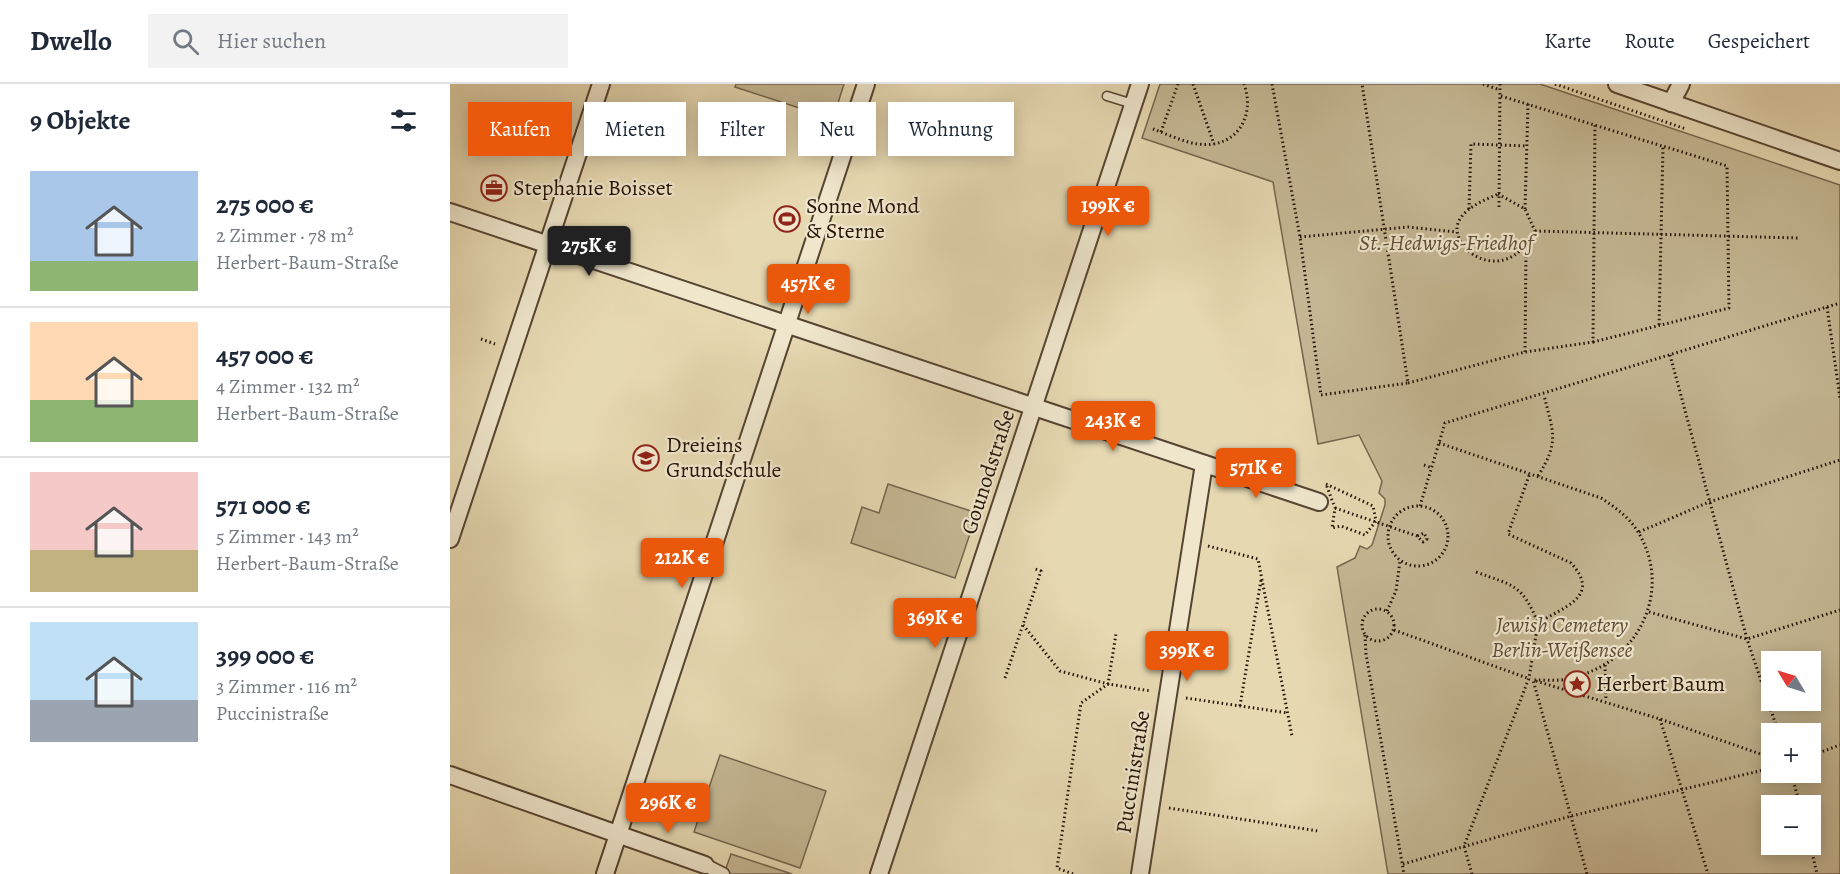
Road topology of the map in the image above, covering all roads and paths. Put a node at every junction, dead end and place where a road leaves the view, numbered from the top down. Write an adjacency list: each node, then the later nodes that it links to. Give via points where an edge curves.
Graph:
1 (601, 84): 42 (street)
2 (866, 84): 46 (street)
3 (1140, 84): 18 (street, Gounodstraße)
4 (1178, 84): 23 (path)
5 (1193, 84): 24 (path)
6 (1244, 84): 24 (path, via 1250,100 1243,124 1230,139)
7 (1272, 84): 40 (path)
8 (1362, 84): 34 (path)
9 (1483, 84): 14 (path)
10 (1500, 84): 14 (path)
11 (1555, 84): 22 (path)
12 (1617, 84): 17 (street)
13 (1681, 84): 17 (street)
14 (1500, 90): 16 (path)
15 (1107, 96): 18 (lane)
16 (1501, 96): 19 (path); 25 (path)
17 (1671, 103): 28 (street)
18 (1133, 104): 56 (street, Gounodstraße)
19 (1528, 104): 20 (path); 26 (path)
20 (1595, 124): 27 (path); 37 (path)
21 (1153, 129): 23 (path)
22 (1686, 129)
23 (1161, 132): 24 (path, via 1197,144)
24 (1214, 144)
25 (1500, 145): 26 (path); 29 (path); 31 (path, via 1471,144)
26 (1527, 146): 32 (path)
27 (1663, 146): 38 (path); 39 (path, via 1727,166)
28 (1840, 161)
29 (1498, 194): 30 (path); 31 (path); 32 (path)
30 (1499, 207)
31 (1469, 209): 36 (path, via 1459,220)
32 (1525, 209): 35 (path)
33 (450, 212): 42 (street)
34 (1385, 228): 36 (path); 40 (path); 53 (path)
35 (1535, 231): 37 (path); 43 (path)
36 (1456, 232): 43 (path, via 1470,252 1492,262 1510,260)
37 (1593, 232): 38 (path); 49 (path)
38 (1661, 234): 39 (path); 47 (path)
39 (1728, 236): 41 (path); 47 (path, via 1729,308)
40 (1300, 237): 53 (path, via 1321,395)
41 (1798, 238)
42 (548, 244): 46 (street); 73 (street)
43 (1526, 249): 51 (path)
44 (1840, 303): 45 (path)
45 (1827, 307): 52 (path); 55 (path)
46 (787, 325): 56 (street); 109 (street)
47 (1659, 326): 49 (path)
48 (482, 339): 50 (path)
49 (1593, 342): 51 (path)
50 (495, 344)
51 (1525, 352): 53 (path)
52 (1670, 356): 54 (path); 65 (path)
53 (1408, 383)
54 (1544, 395): 57 (path, via 1445,423); 63 (path, via 1555,438 1550,457)
55 (1840, 398)
56 (1033, 408): 59 (street); 116 (street, Gounodstraße)
57 (1439, 443): 61 (path); 62 (path)
58 (1840, 460): 65 (path)
59 (1204, 464): 66 (street); 92 (street, Puccinistraße)
60 (1424, 465): 61 (path)
61 (1432, 468): 67 (path)
62 (1530, 473): 63 (path); 82 (path, via 1508,534 1571,562 1583,585 1577,599)
63 (1538, 476): 71 (path, via 1601,498 1623,513)
64 (1326, 484): 68 (path, via 1373,506)
65 (1709, 502): 71 (path); 87 (path)
66 (1327, 505): 68 (path)
67 (1420, 506): 69 (path, via 1407,508); 75 (path, via 1430,508 1443,519 1448,536 1444,552 1425,565)
68 (1376, 521): 69 (path); 70 (path, via 1365,535 1341,526)
69 (1390, 526): 72 (path); 75 (path, via 1390,546)
70 (1332, 528)
71 (1639, 532): 81 (path, via 1652,579)
72 (1417, 536)
73 (450, 539)
74 (1208, 546): 78 (path, via 1258,560)
75 (1400, 560): 80 (path, via 1396,591)
76 (1035, 569): 83 (path, via 1041,571)
77 (1476, 572): 82 (path, via 1517,587 1531,605)
78 (1261, 577): 95 (path); 96 (path)
79 (1840, 610): 87 (path)
80 (1387, 611): 84 (path, via 1394,621); 86 (path, via 1368,611 1362,622)
81 (1649, 612): 87 (path); 88 (path, via 1632,642)
82 (1538, 623): 90 (path)
83 (1023, 626): 89 (path); 91 (path, via 1059,671)
84 (1394, 630): 86 (path, via 1382,641 1369,639); 90 (path)
85 (1116, 634): 91 (path)
86 (1365, 634): 112 (path)
87 (1747, 639): 98 (path)
88 (1605, 665): 90 (path, via 1572,679); 94 (path)
89 (1005, 678)
90 (1531, 679): 94 (path); 107 (path); 110 (path)
91 (1108, 684): 92 (path); 117 (path, via 1081,703 1057,868)
92 (1168, 695): 118 (street, Puccinistraße)
93 (1186, 698): 95 (path)
94 (1606, 701): 97 (path)
95 (1240, 706): 96 (path)
96 (1288, 713): 99 (path)
97 (1660, 719): 102 (path); 105 (path)
98 (1775, 723)
99 (1292, 736)
100 (1840, 745): 101 (path)
101 (1821, 752)
102 (1761, 754)
103 (1761, 771): 105 (path)
104 (450, 775): 109 (street)
105 (1681, 791): 107 (path); 122 (path)
106 (1169, 808): 108 (path)
107 (1571, 816): 110 (path); 121 (path)
108 (1318, 831)
109 (618, 833): 113 (street); 114 (street)
110 (1464, 846): 112 (path); 120 (path)
111 (1813, 855): 123 (path)
112 (1403, 864): 119 (path)
113 (705, 865): 115 (street)
114 (605, 874)
115 (723, 874)
116 (879, 874)
117 (1073, 874)
118 (1140, 874)
119 (1404, 874)
120 (1472, 874)
121 (1587, 874)
122 (1708, 874)
123 (1817, 874)

